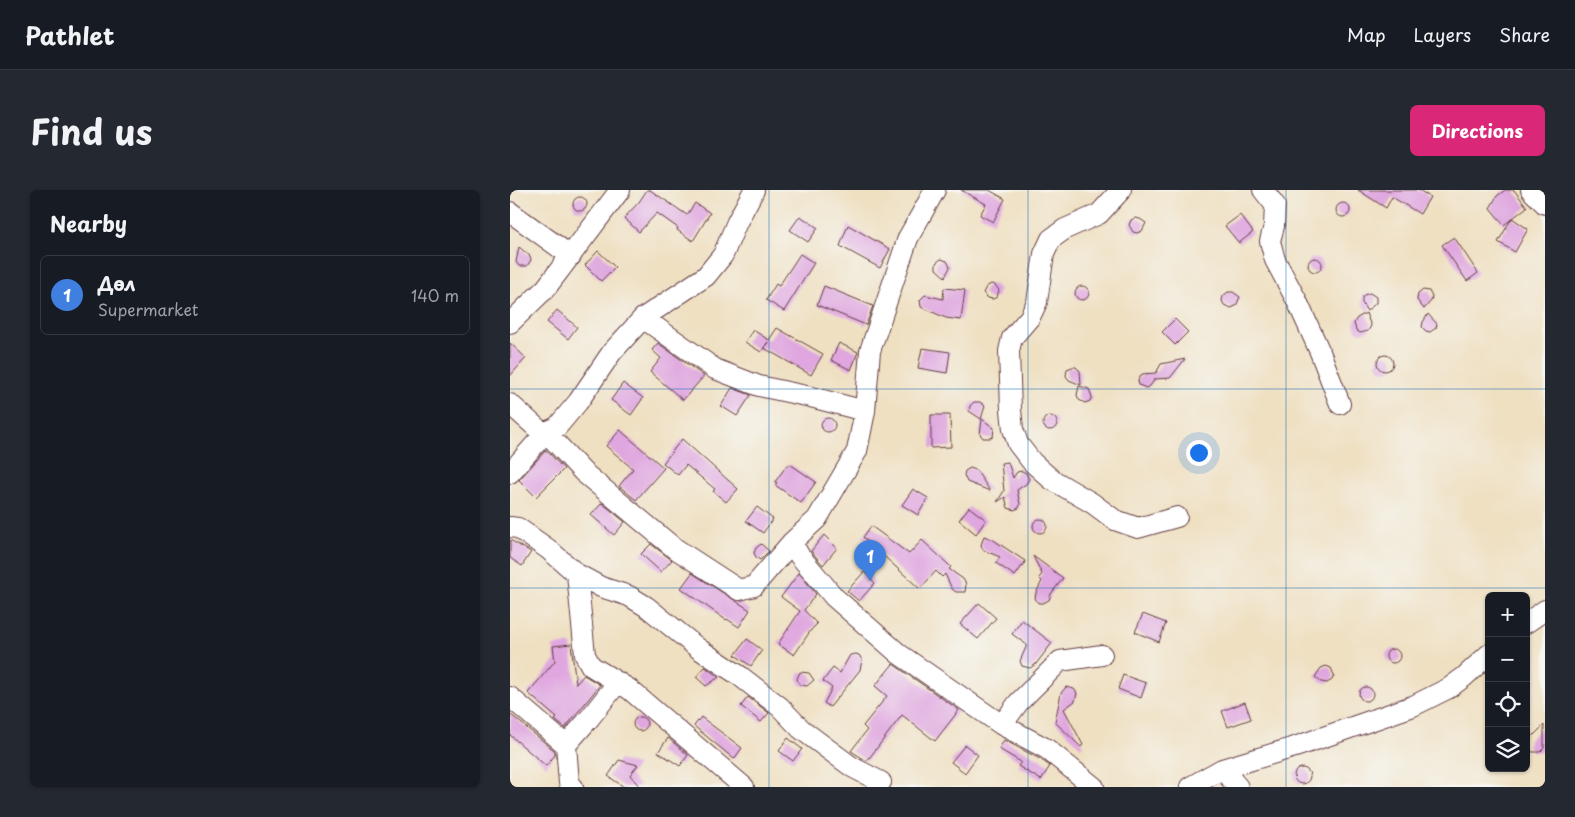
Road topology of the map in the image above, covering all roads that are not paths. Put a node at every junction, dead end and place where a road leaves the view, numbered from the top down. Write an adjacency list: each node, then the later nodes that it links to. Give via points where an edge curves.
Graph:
1 (620, 190): 9 (street)
2 (754, 190): 10 (street, via 723,255 706,276)
3 (935, 190): 14 (street, via 908,238 870,351)
4 (1121, 190): 17 (street, via 1098,214 1051,239 1044,254 1037,302 1030,317 1012,338 1009,351 1013,429 1018,444 1051,479 1115,520 1138,528)
5 (1263, 190): 13 (street, via 1275,205 1270,241 1275,260 1309,326)
6 (1531, 190): 7 (street)
7 (1545, 204)
8 (510, 212): 9 (street)
9 (571, 256): 11 (street, via 546,288)
10 (643, 318): 14 (street, via 715,369 759,386); 15 (street, via 612,352 557,428)
11 (510, 323)
12 (510, 404): 15 (street)
13 (1340, 404)
14 (865, 411): 19 (street, via 857,451 817,519)
15 (546, 432): 16 (street); 19 (street, via 583,472 652,530 739,590 754,586)
16 (510, 473)
17 (1177, 517)
18 (510, 527): 20 (street, via 518,528)
19 (792, 542): 27 (street, via 799,556 834,597 870,630 899,654)
20 (577, 574): 25 (street, via 585,655 591,666); 30 (street, via 601,587 629,596 646,607 780,707 801,728 852,767)
21 (1545, 610): 22 (street)
22 (1530, 619)
23 (1102, 655): 27 (street, via 1060,661 1018,703)
24 (1485, 658): 29 (street, via 1449,688 1413,706)
25 (618, 682): 28 (street); 32 (street)
26 (510, 697): 28 (street)
27 (1002, 725): 33 (street, via 1047,749)
28 (566, 745): 31 (street, via 569,783)
29 (1222, 769): 34 (street); 35 (street)
30 (881, 782)
31 (573, 787)
32 (744, 787)
33 (1094, 787)
34 (1190, 787)
35 (1238, 787)

